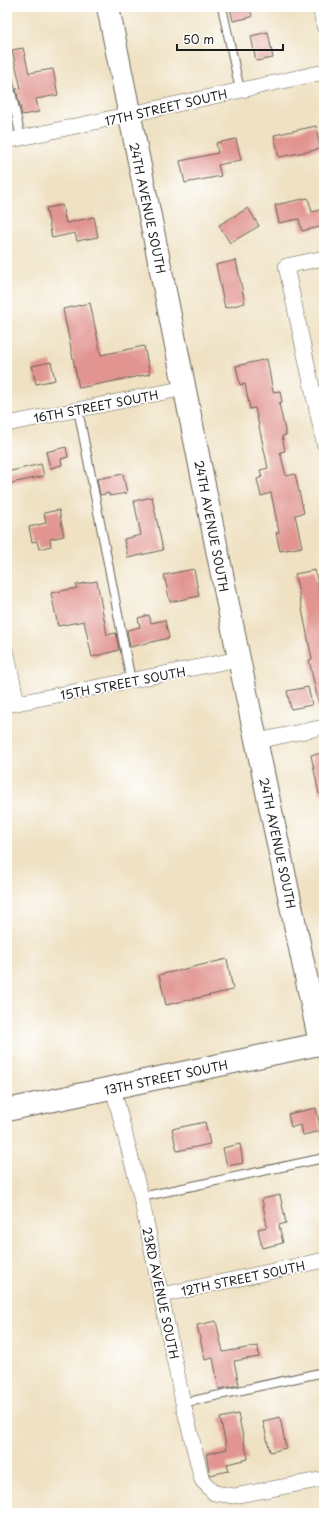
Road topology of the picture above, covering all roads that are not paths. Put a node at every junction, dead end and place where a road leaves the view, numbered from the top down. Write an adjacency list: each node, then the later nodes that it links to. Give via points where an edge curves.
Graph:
1 (108, 7): 8 (street, 24TH AVENUE SOUTH)
2 (222, 7): 7 (lane)
3 (320, 7): 4 (street)
4 (324, 26)
5 (324, 72): 7 (street, 17TH STREET SOUTH)
6 (7, 73): 9 (lane)
7 (240, 90): 8 (street, 17TH STREET SOUTH)
8 (129, 116): 9 (street, 17TH STREET SOUTH); 11 (street, 24TH AVENUE SOUTH)
9 (14, 140)
10 (324, 258): 14 (street, via 286,266)
11 (185, 388): 12 (street, 16TH STREET SOUTH); 16 (street, 24TH AVENUE SOUTH)
12 (78, 409): 13 (street, 16TH STREET SOUTH); 17 (lane)
13 (7, 424)
14 (324, 443)
15 (7, 654): 18 (street)
16 (239, 659): 17 (street, 15TH STREET SOUTH); 20 (street, 24TH AVENUE SOUTH)
17 (131, 681): 18 (street, 15TH STREET SOUTH)
18 (12, 704)
19 (324, 727): 20 (street)
20 (257, 741): 21 (street, 24TH AVENUE SOUTH)
21 (322, 1043): 22 (street, 13TH STREET SOUTH)
22 (113, 1088): 23 (street, 13TH STREET SOUTH); 25 (street, 23RD AVENUE SOUTH)
23 (7, 1110)
24 (324, 1158): 25 (lane)
25 (141, 1197): 27 (street, 23RD AVENUE SOUTH)
26 (324, 1260): 27 (street, 12TH STREET SOUTH)
27 (162, 1295): 29 (street, 23RD AVENUE SOUTH)
28 (324, 1372): 29 (lane)
29 (183, 1403): 30 (street, 23RD AVENUE SOUTH, via 202,1480 214,1493 234,1496)
30 (324, 1479)

